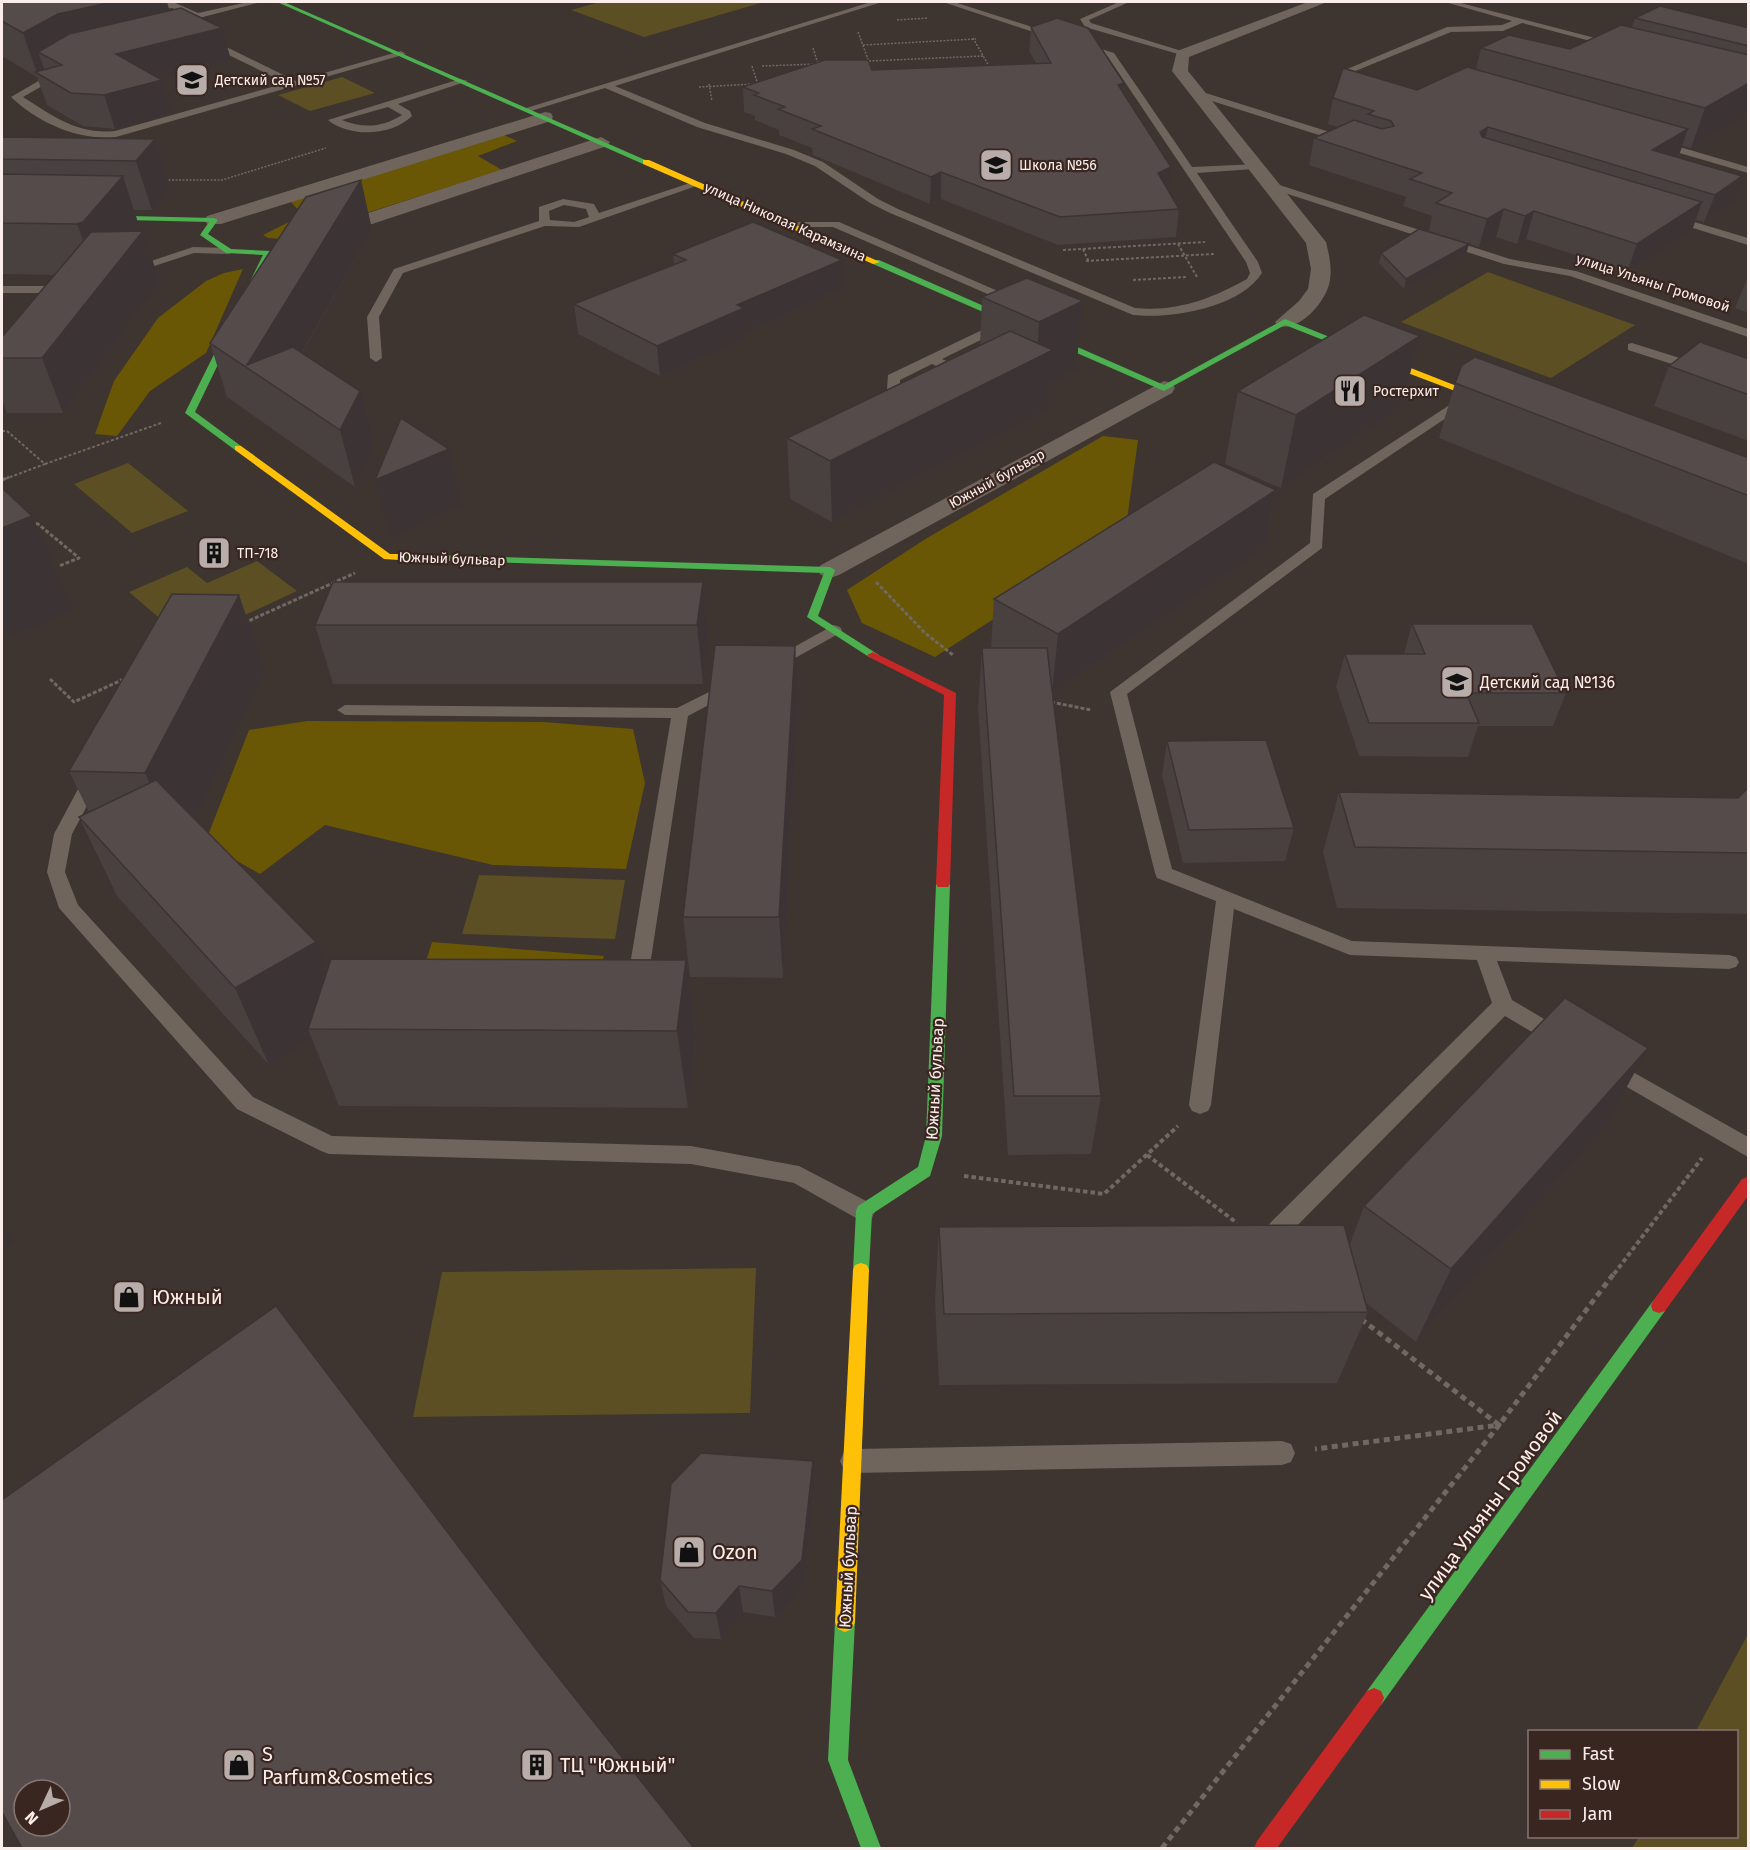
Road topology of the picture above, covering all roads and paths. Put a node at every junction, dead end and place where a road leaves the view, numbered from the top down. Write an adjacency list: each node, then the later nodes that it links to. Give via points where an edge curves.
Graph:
1 (257, 2): 11 (lane)
2 (280, 2): 21 (street, улица Николая Карамзина)
3 (878, 2): 12 (lane)
4 (947, 2): 50 (lane, via 1108,53)
5 (1125, 2): 22 (lane, via 1084,19 1088,25)
6 (1320, 2): 22 (street)
7 (1449, 2): 9 (lane)
8 (1495, 6): 9 (lane)
9 (1484, 10): 13 (lane)
10 (131, 13): 11 (lane, via 173,5)
11 (197, 16): 14 (lane)
12 (832, 16): 20 (path, via 855,21); 36 (lane)
13 (1522, 20): 23 (lane, via 1617,44); 29 (lane, via 1503,28 1450,29)
14 (158, 26)
15 (970, 32): 17 (path)
16 (202, 39): 34 (lane)
17 (974, 39): 18 (path); 20 (path); 24 (path)
18 (986, 39)
19 (812, 45): 28 (path)
20 (863, 45): 26 (path)
21 (401, 54): 33 (street, улица Николая Карамзина); 34 (lane)
22 (1182, 54): 40 (street, via 1180,71)
23 (1598, 54)
24 (984, 56): 26 (path); 30 (path)
25 (751, 60): 35 (path)
26 (869, 61): 32 (path)
27 (76, 62): 34 (lane, via 16,97 87,136 116,134)
28 (821, 72)
29 (1345, 72)
30 (994, 74)
31 (708, 77): 37 (path)
32 (875, 80)
33 (464, 81): 42 (lane); 43 (street, улица Николая Карамзина)
34 (296, 84)
35 (758, 84): 37 (path); 39 (path)
36 (605, 86): 43 (lane); 50 (lane, via 701,125 819,164 894,211 1143,313 1193,310 1251,281 1256,273)
37 (709, 86): 38 (path); 41 (path)
38 (689, 87)
39 (760, 93)
40 (1196, 93): 47 (lane); 49 (street)
41 (712, 102)
42 (389, 103): 42 (lane, via 378,107 333,120 352,129 368,130 407,116)
43 (528, 109): 44 (street, улица Николая Карамзина)
44 (545, 117): 46 (street, улица Николая Карамзина); 60 (street)
45 (1647, 141): 51 (lane)
46 (601, 142): 53 (street, улица Николая Карамзина); 61 (street)
47 (1359, 144)
48 (335, 145): 52 (path, via 222,180)
49 (1254, 166): 50 (lane); 54 (street)
50 (1190, 170)
51 (1749, 170)
52 (164, 180)
53 (697, 184): 57 (lane); 59 (street, улица Николая Карамзина)
54 (1270, 185): 80 (street, via 1316,242 1322,264 1322,280 1316,294); 81 (lane, улица Ульяны Громовой, via 1508,262 1572,273)
55 (1659, 214): 63 (lane)
56 (2, 215): 60 (street)
57 (595, 218): 58 (lane, via 576,225); 58 (lane, via 590,206 563,202 543,209)
58 (545, 223): 83 (lane, via 398,271 373,317)
59 (792, 225): 79 (street, улица Николая Карамзина); 79 (lane, via 835,224 1025,305)
60 (209, 227): 66 (lane); 67 (street)
61 (312, 238)
62 (1212, 241): 64 (path)
63 (1749, 242)
64 (1178, 244): 68 (path); 71 (path)
65 (290, 245): 69 (street)
66 (193, 250): 67 (lane); 73 (lane)
67 (230, 251): 69 (street)
68 (1059, 251)
69 (268, 253): 91 (street)
70 (1220, 254): 71 (path)
71 (1185, 256): 72 (path); 74 (path)
72 (1078, 261)
73 (114, 275)
74 (1197, 277): 75 (path); 76 (path)
75 (1131, 280)
76 (1202, 285)
77 (2, 290): 78 (lane, via 75,288)
78 (54, 307)
79 (1010, 321): 84 (lane); 87 (street, улица Николая Карамзина)
80 (1285, 322): 87 (street); 88 (street)
81 (1749, 333)
82 (1632, 346): 85 (lane)
83 (376, 358)
84 (931, 359): 86 (lane, via 978,381); 89 (lane, via 893,378 894,388 918,400)
85 (1716, 375)
86 (968, 386)
87 (1164, 388): 99 (street, Южный бульвар)
88 (1472, 394): 90 (street); 112 (lane, via 1318,497 1317,545 1118,692)
89 (928, 400)
90 (1506, 407)
91 (190, 413): 95 (path); 98 (street, Южный бульвар)
92 (2, 427): 94 (path)
93 (2, 431): 94 (path)
94 (7, 431): 95 (path)
95 (45, 464): 96 (path)
96 (2, 480)
97 (20, 520): 100 (path, via 38,524 79,558)
98 (388, 557): 101 (street, Южный бульвар); 102 (path)
99 (852, 558): 101 (street, Южный бульвар); 104 (path, via 925,633)
100 (59, 566)
101 (830, 570): 103 (street, Южный бульвар, via 812,617)
102 (238, 626)
103 (834, 630): 105 (lane); 125 (street, Южный бульвар, via 880,659 950,693 934,1136)
104 (959, 660)
105 (762, 669)
106 (132, 675): 107 (path, via 74,702)
107 (51, 679)
108 (742, 680): 111 (lane)
109 (1044, 699): 112 (path)
110 (345, 710): 111 (lane)
111 (680, 713): 116 (lane)
112 (1124, 716): 114 (lane, via 1164,873)
113 (102, 760): 127 (lane, via 63,834 56,872 69,908 245,1103 329,1145 691,1155 799,1175)
114 (1226, 898): 115 (lane, via 1350,948); 121 (lane)
115 (1485, 952): 117 (lane); 118 (lane)
116 (641, 959)
117 (1729, 962)
118 (1503, 1005): 119 (lane); 128 (lane)
119 (1572, 1046)
120 (1592, 1057): 122 (lane)
121 (1200, 1106): 124 (path)
122 (1722, 1132): 123 (lane); 130 (path)
123 (1749, 1148)
124 (1147, 1155): 125 (path, via 1104,1194); 128 (path)
125 (925, 1171): 127 (street)
126 (1749, 1184): 135 (street, улица Ульяны Громовой)
127 (864, 1211): 132 (street, Южный бульвар)
128 (1264, 1244)
129 (1358, 1317): 130 (path)
130 (1499, 1425): 131 (path); 134 (path)
131 (1282, 1453): 132 (lane)
132 (853, 1461): 133 (street, Южный бульвар, via 838,1760)
133 (871, 1848)
134 (1162, 1848)
135 (1264, 1848)

